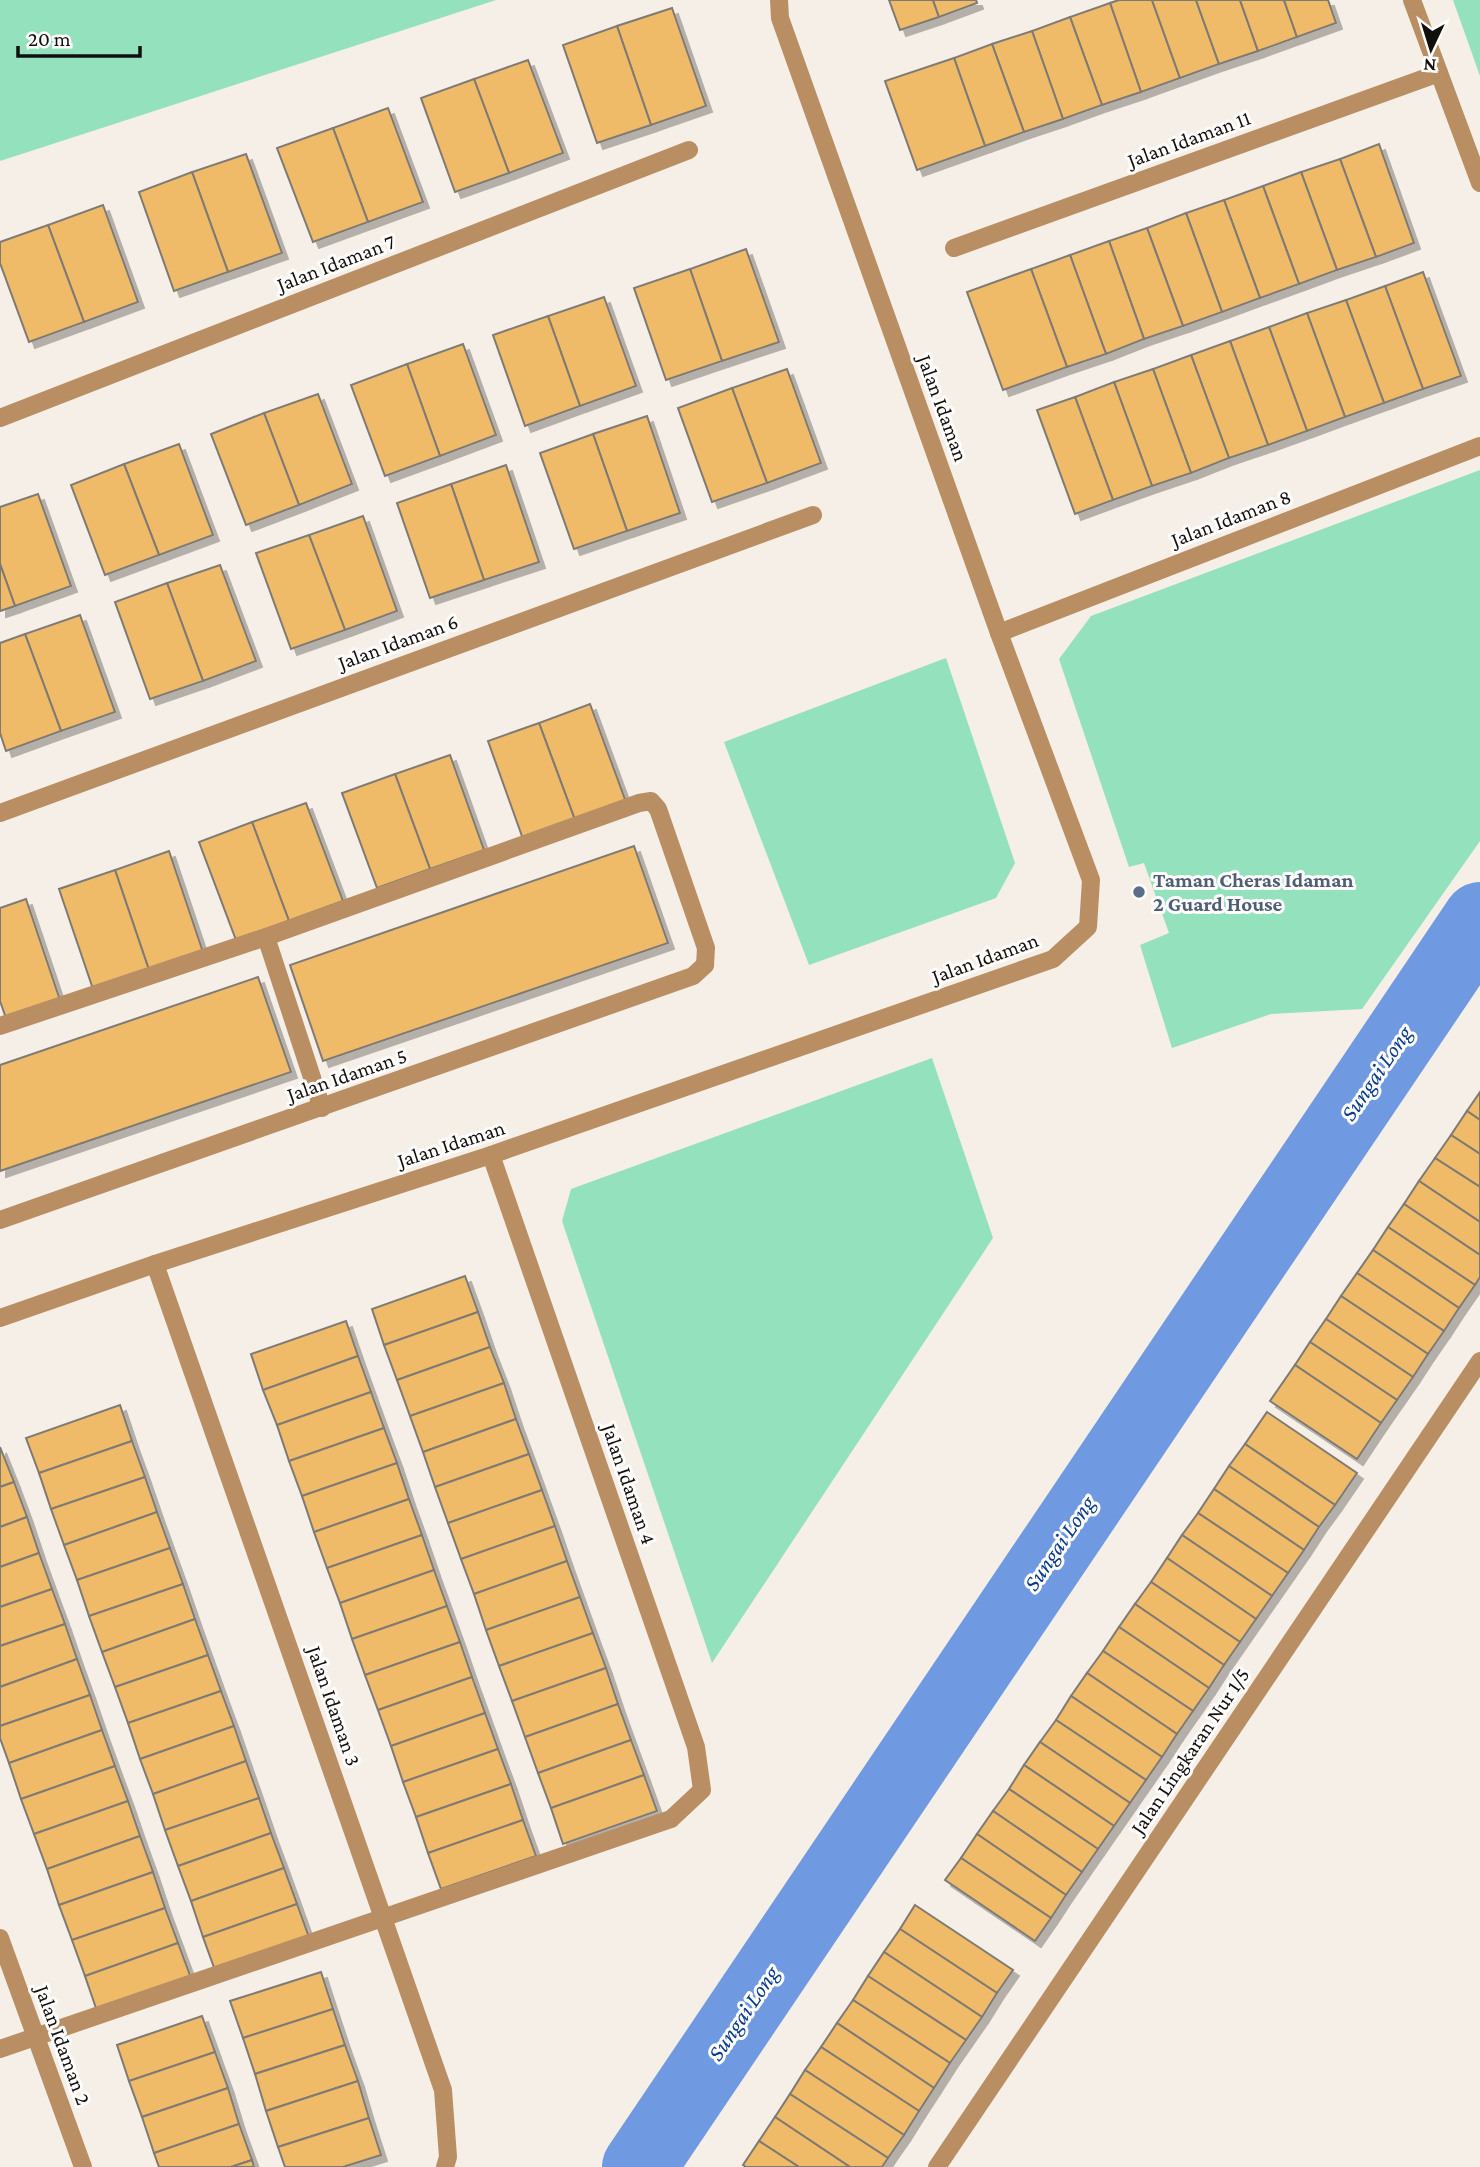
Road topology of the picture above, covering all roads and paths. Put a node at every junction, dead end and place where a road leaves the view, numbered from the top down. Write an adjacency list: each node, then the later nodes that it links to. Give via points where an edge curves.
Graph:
1 (779, 0): 10 (street, Jalan Idaman, via 780,18)
2 (1412, 0): 3 (street)
3 (1439, 73): 5 (street); 6 (street, Jalan Idaman 11)
4 (689, 150): 7 (street, Jalan Idaman 7)
5 (1480, 183)
6 (954, 248)
7 (0, 418)
8 (1480, 446): 10 (street, Jalan Idaman 8)
9 (813, 514): 11 (street, Jalan Idaman 6)
10 (999, 633): 15 (street, Jalan Idaman, via 1091,880 1087,927 1053,959)
11 (0, 813)
12 (266, 937): 13 (street); 14 (street); 14 (street, Jalan Idaman 5, via 651,801 658,809 706,948 705,965 693,976)
13 (0, 1026)
14 (322, 1108): 16 (street, Jalan Idaman 5)
15 (491, 1155): 17 (street, Jalan Idaman); 20 (street, Jalan Idaman 4, via 696,1747 702,1790 671,1819)
16 (0, 1220)
17 (155, 1264): 18 (street, Jalan Idaman); 20 (street, Jalan Idaman 3)
18 (0, 1318)
19 (1480, 1361): 26 (street, Jalan Lingkaran Nur 1/5)
20 (384, 1917): 22 (street); 25 (street, Jalan Idaman 3, via 443,2090)
21 (0, 1938): 22 (street, Jalan Idaman 2)
22 (36, 2036): 23 (street); 24 (street, Jalan Idaman 2)
23 (0, 2049)
24 (83, 2167)
25 (445, 2167)
26 (937, 2167)

